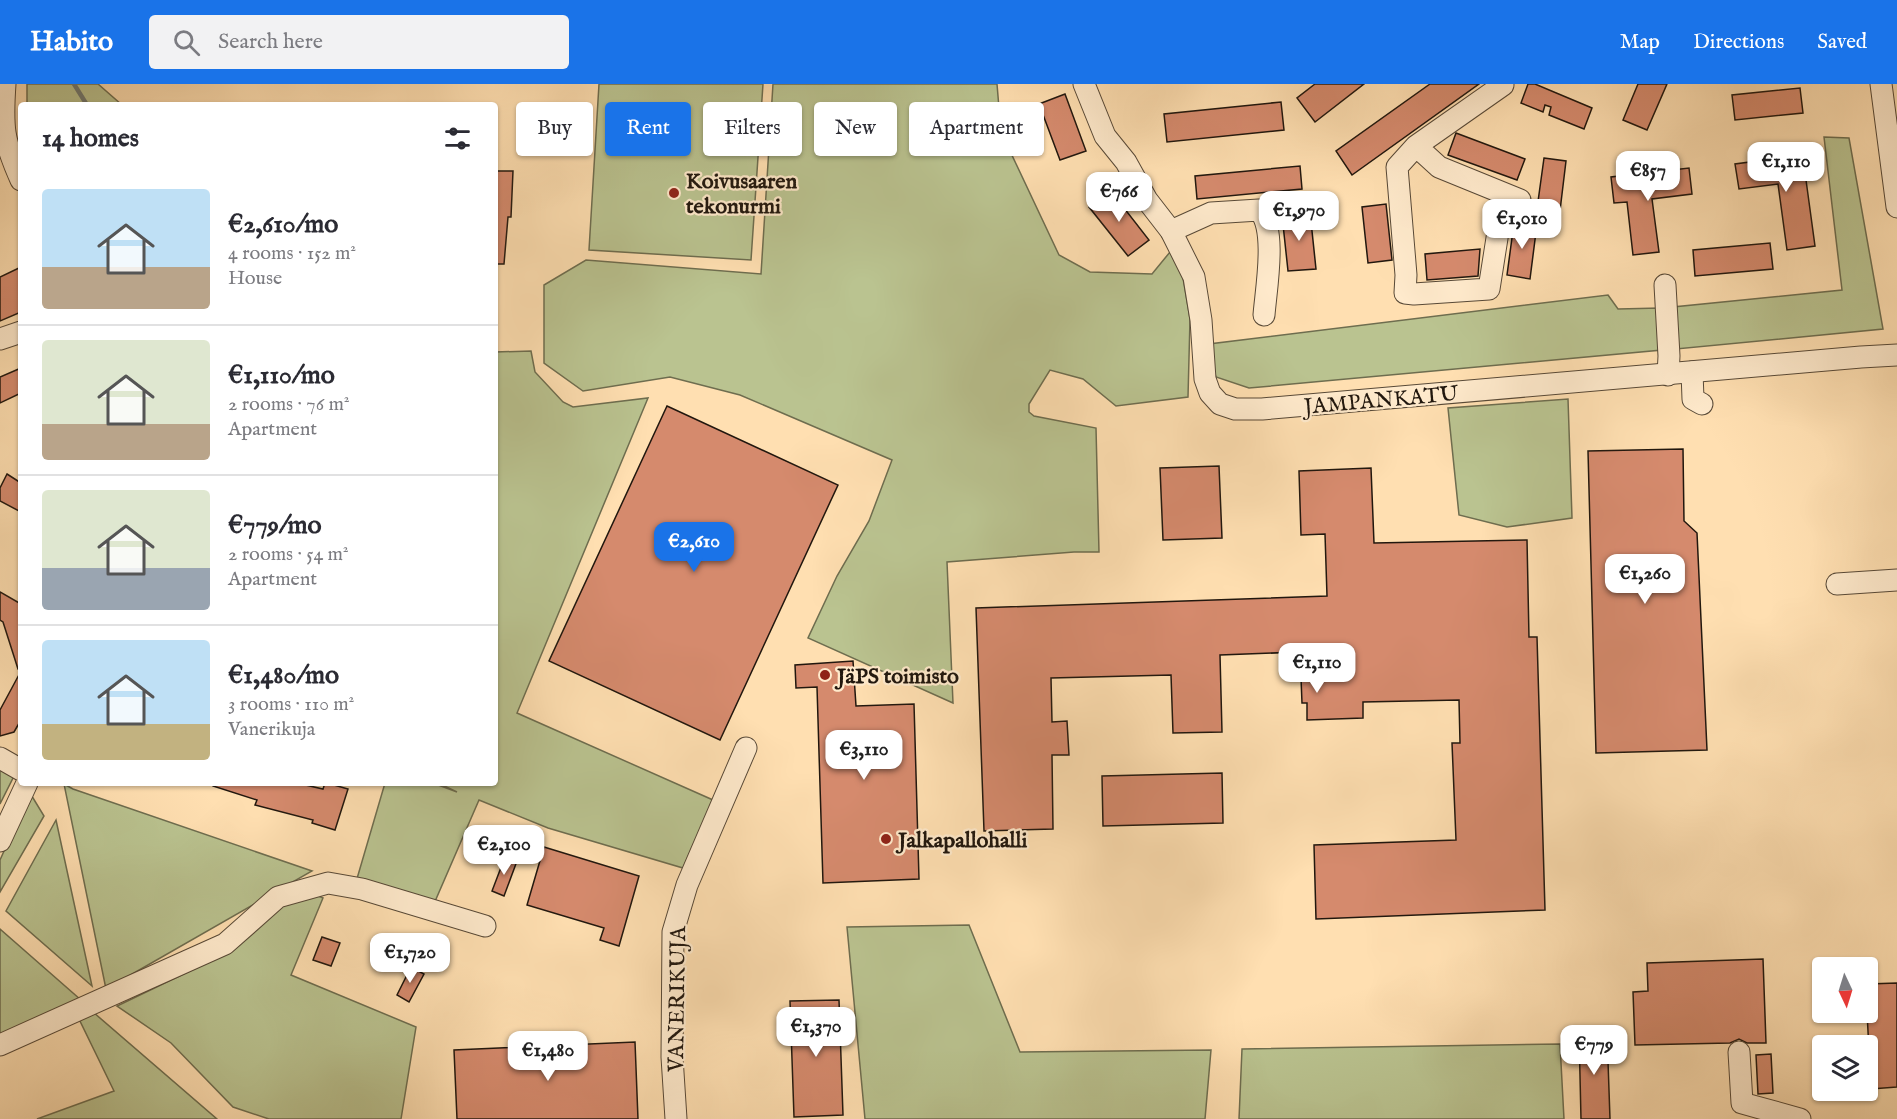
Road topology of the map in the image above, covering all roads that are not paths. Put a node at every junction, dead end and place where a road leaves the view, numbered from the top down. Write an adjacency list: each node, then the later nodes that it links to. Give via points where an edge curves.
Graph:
1 (5, 84): 5 (street)
2 (1084, 84): 9 (street, JAMPANKATU, via 1105,135)
3 (1881, 84): 8 (street)
4 (1503, 85): 6 (street)
5 (1, 122): 7 (street)
6 (1416, 146): 6 (street, via 1439,167 1520,200 1500,219 1489,290 1405,293 1397,167)
7 (18, 173)
8 (1897, 207)
9 (1171, 231): 11 (street, via 1211,213 1259,210 1264,216 1270,254); 16 (street, JAMPANKATU, via 1194,277 1202,320 1205,379 1210,393 1220,404 1235,409)
10 (1665, 285): 16 (street)
11 (1264, 315)
12 (18, 333): 13 (street)
13 (0, 339)
14 (1897, 355): 15 (street, JAMPANKATU)
15 (1692, 372): 16 (street, JAMPANKATU); 17 (street, via 1693,399)
16 (1668, 375)
17 (1702, 404)
18 (1897, 580): 19 (street)
19 (1837, 584)
20 (746, 748): 28 (street, VANERIKUJA, via 687,885 673,932 672,1057)
21 (0, 758): 22 (street)
22 (18, 768)
23 (26, 786): 24 (street)
24 (0, 841)
25 (485, 926): 26 (street, via 362,889 328,883 278,897 225,944)
26 (0, 1045)
27 (1739, 1052): 29 (street, via 1742,1103)
28 (676, 1119)
29 (1800, 1119)

